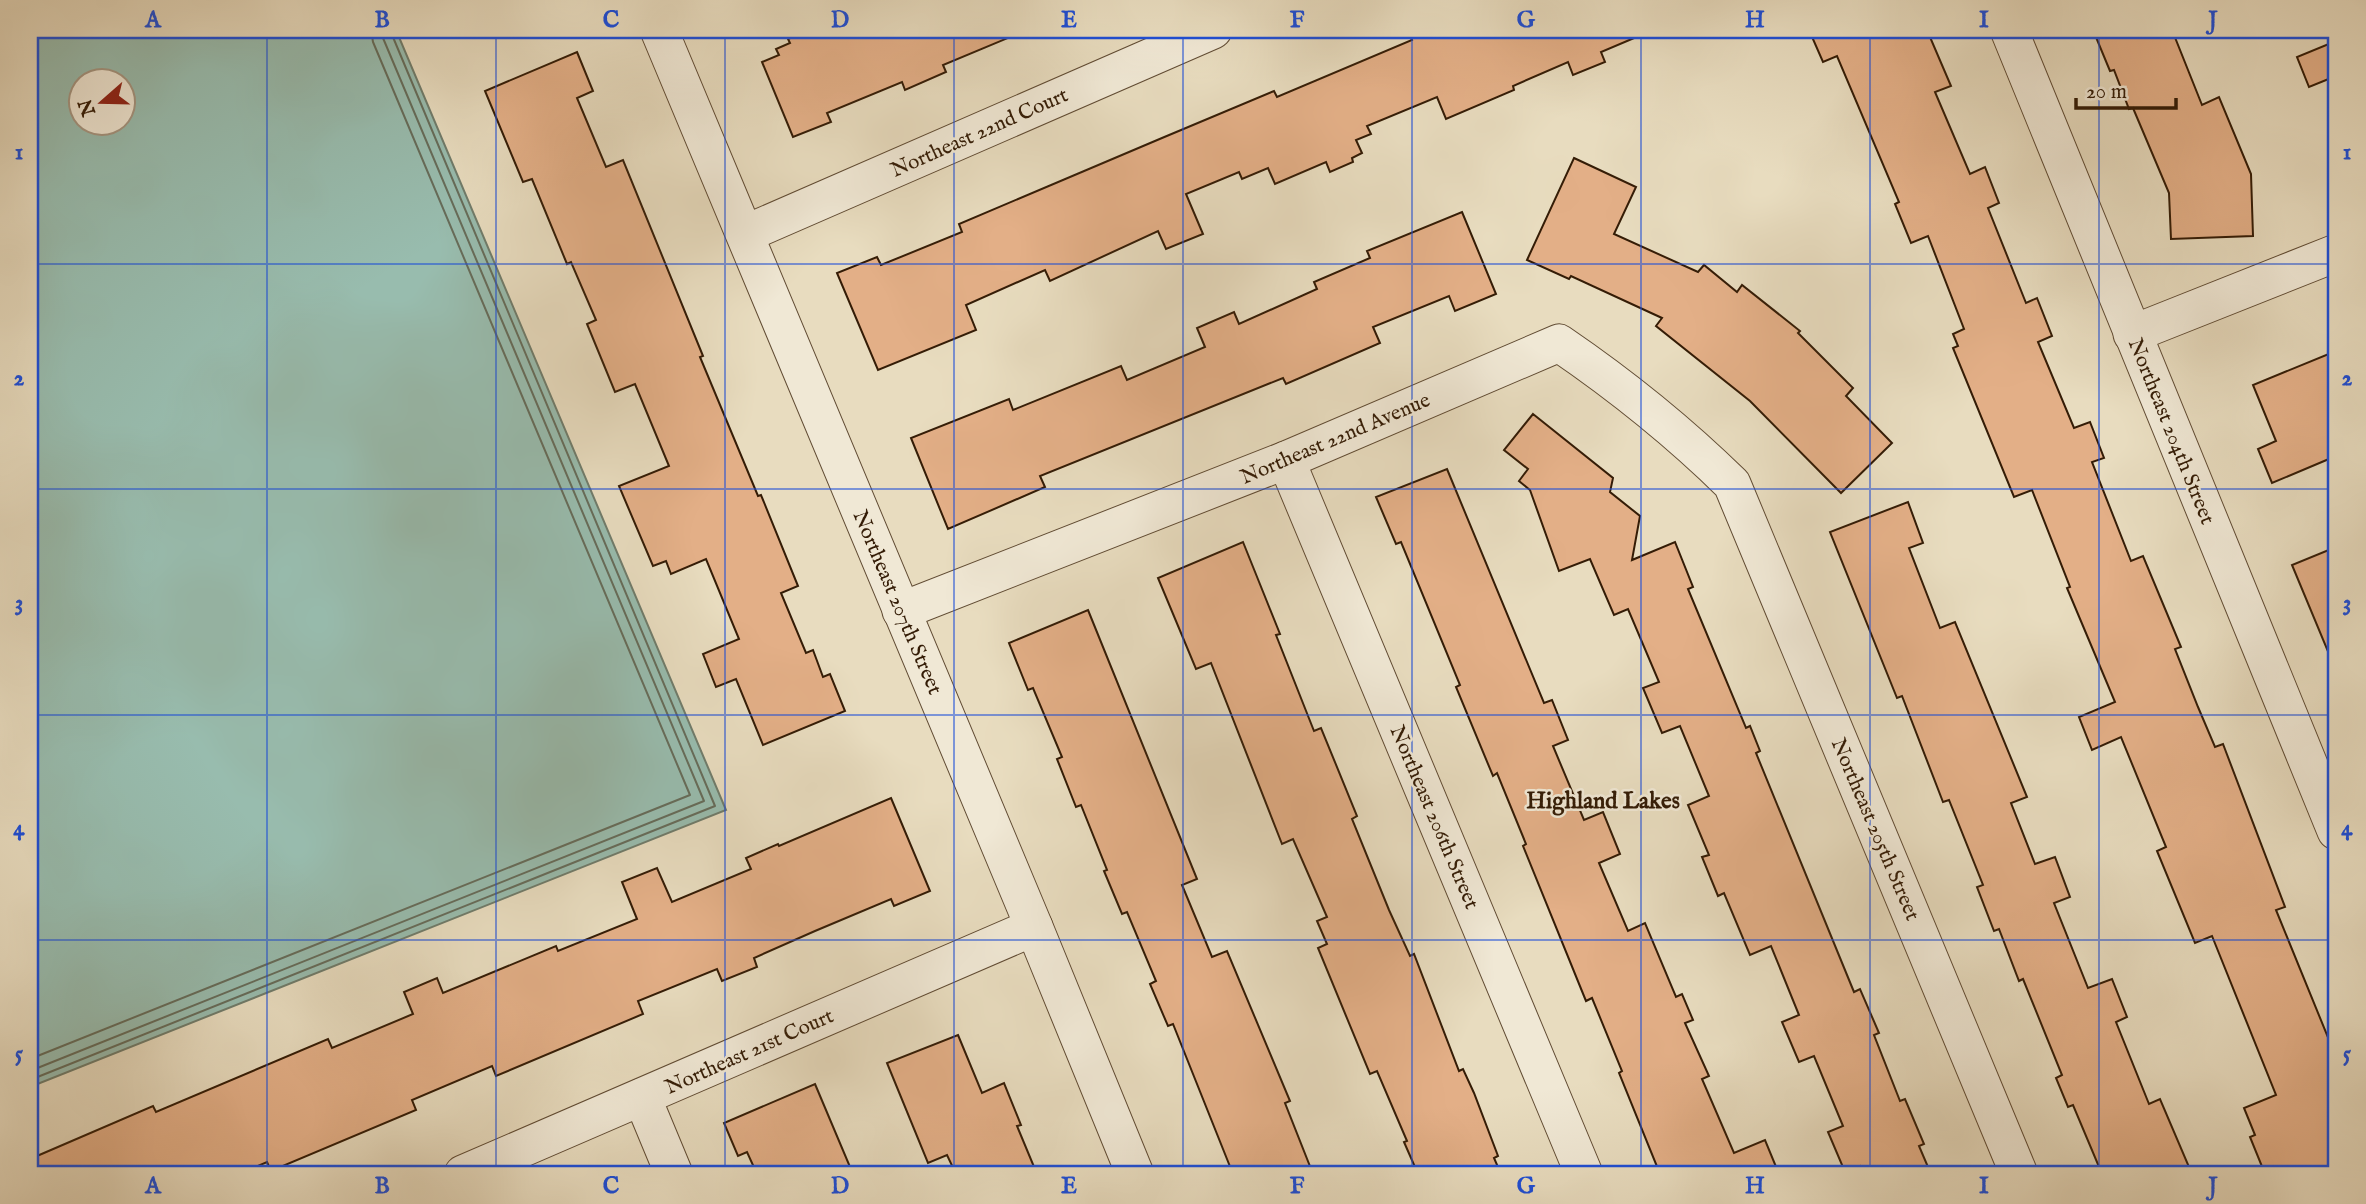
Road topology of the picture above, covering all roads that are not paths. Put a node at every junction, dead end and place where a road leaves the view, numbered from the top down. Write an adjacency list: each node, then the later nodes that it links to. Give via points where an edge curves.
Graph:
1 (659, 30): 4 (street, Northeast 207th Street)
2 (1213, 30): 4 (street, Northeast 22nd Court)
3 (2009, 30): 6 (street, Northeast 204th Street)
4 (746, 234): 9 (street, Northeast 207th Street)
5 (2336, 253): 6 (street)
6 (2132, 334): 10 (street, Northeast 204th Street)
7 (1286, 460): 8 (street, Northeast 22nd Avenue, via 1559,343 1685,438); 9 (street, Northeast 22nd Avenue); 17 (street, Northeast 206th Street)
8 (1732, 484): 18 (street, Northeast 205th Street)
9 (901, 611): 12 (street, Northeast 207th Street)
10 (2324, 769): 11 (street, Northeast 204th Street)
11 (2336, 831)
12 (1034, 926): 13 (street, Northeast 21st Court); 16 (street, Northeast 207th Street)
13 (642, 1097): 14 (street, Northeast 21st Court); 15 (street)
14 (463, 1174)
15 (674, 1174)
16 (1135, 1174)
17 (1584, 1174)
18 (2018, 1174)

